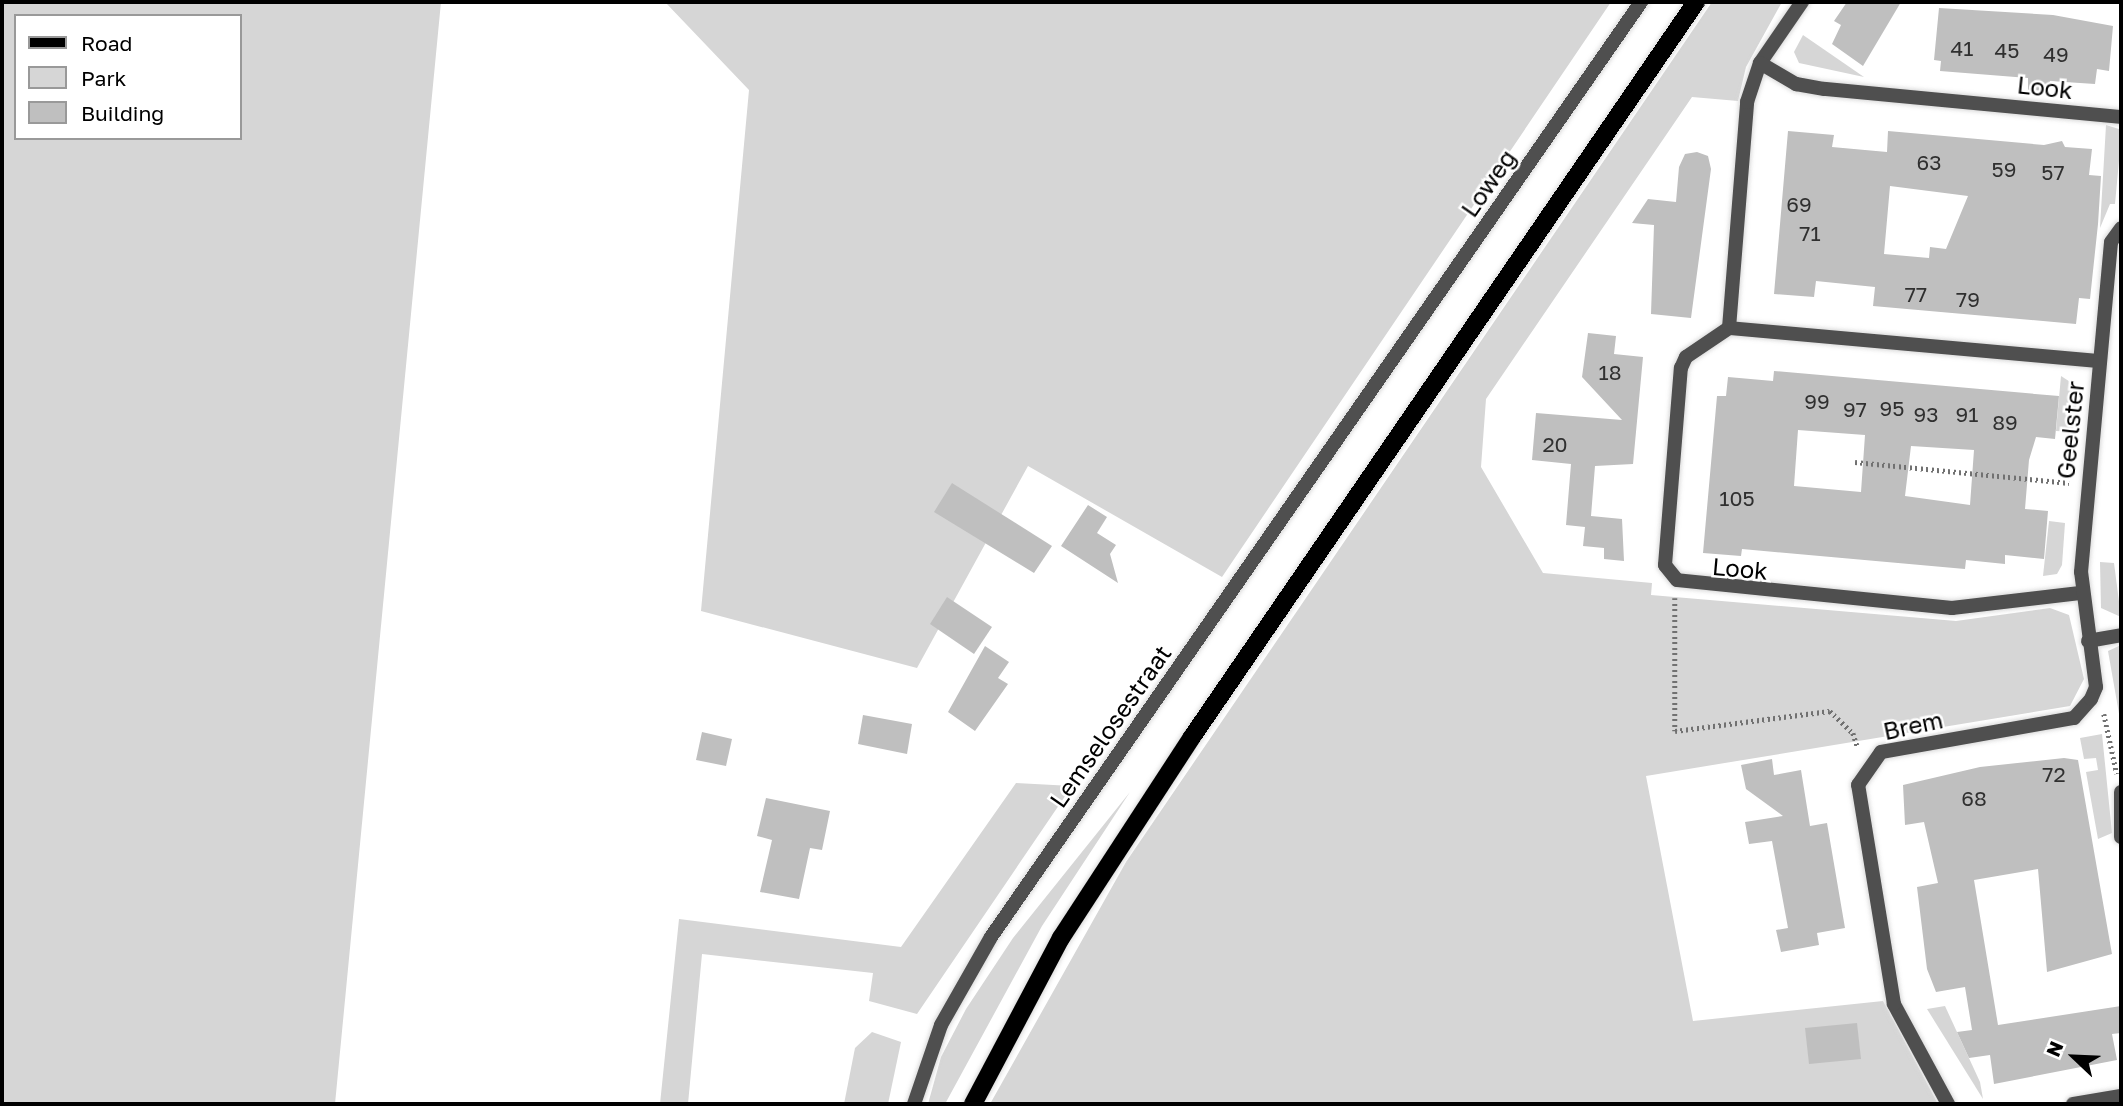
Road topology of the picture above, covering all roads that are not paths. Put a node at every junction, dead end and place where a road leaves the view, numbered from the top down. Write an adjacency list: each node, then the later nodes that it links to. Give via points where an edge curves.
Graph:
1 (1641, 2): 9 (street, Loweg)
2 (1696, 2): 18 (main road, via 1192,737 1061,938)
3 (1802, 2): 4 (street)
4 (1760, 63): 5 (street, Look, via 1796,84 1816,87); 7 (street, via 1748,102)
5 (2121, 117)
6 (2121, 228): 8 (street, Geelster, via 2111,242)
7 (1728, 328): 8 (street); 10 (street, Look, via 1686,357 1681,368 1665,565 1676,580 1952,608)
8 (2100, 361): 10 (street, Geelster)
9 (1373, 389): 17 (street, Lemselosestraat, via 991,937 936,1035)
10 (2080, 593): 12 (street, Geelster)
11 (2121, 635): 12 (street)
12 (2088, 641): 13 (street, Geelster, via 2096,687)
13 (2091, 699): 19 (street, Brem, via 2074,718 1881,752 1865,768 1858,785 1894,1004)
14 (2121, 792): 15 (street)
15 (2121, 836)
16 (2121, 1096): 20 (street)
17 (914, 1104)
18 (973, 1104)
19 (1948, 1104)
20 (2073, 1104)

